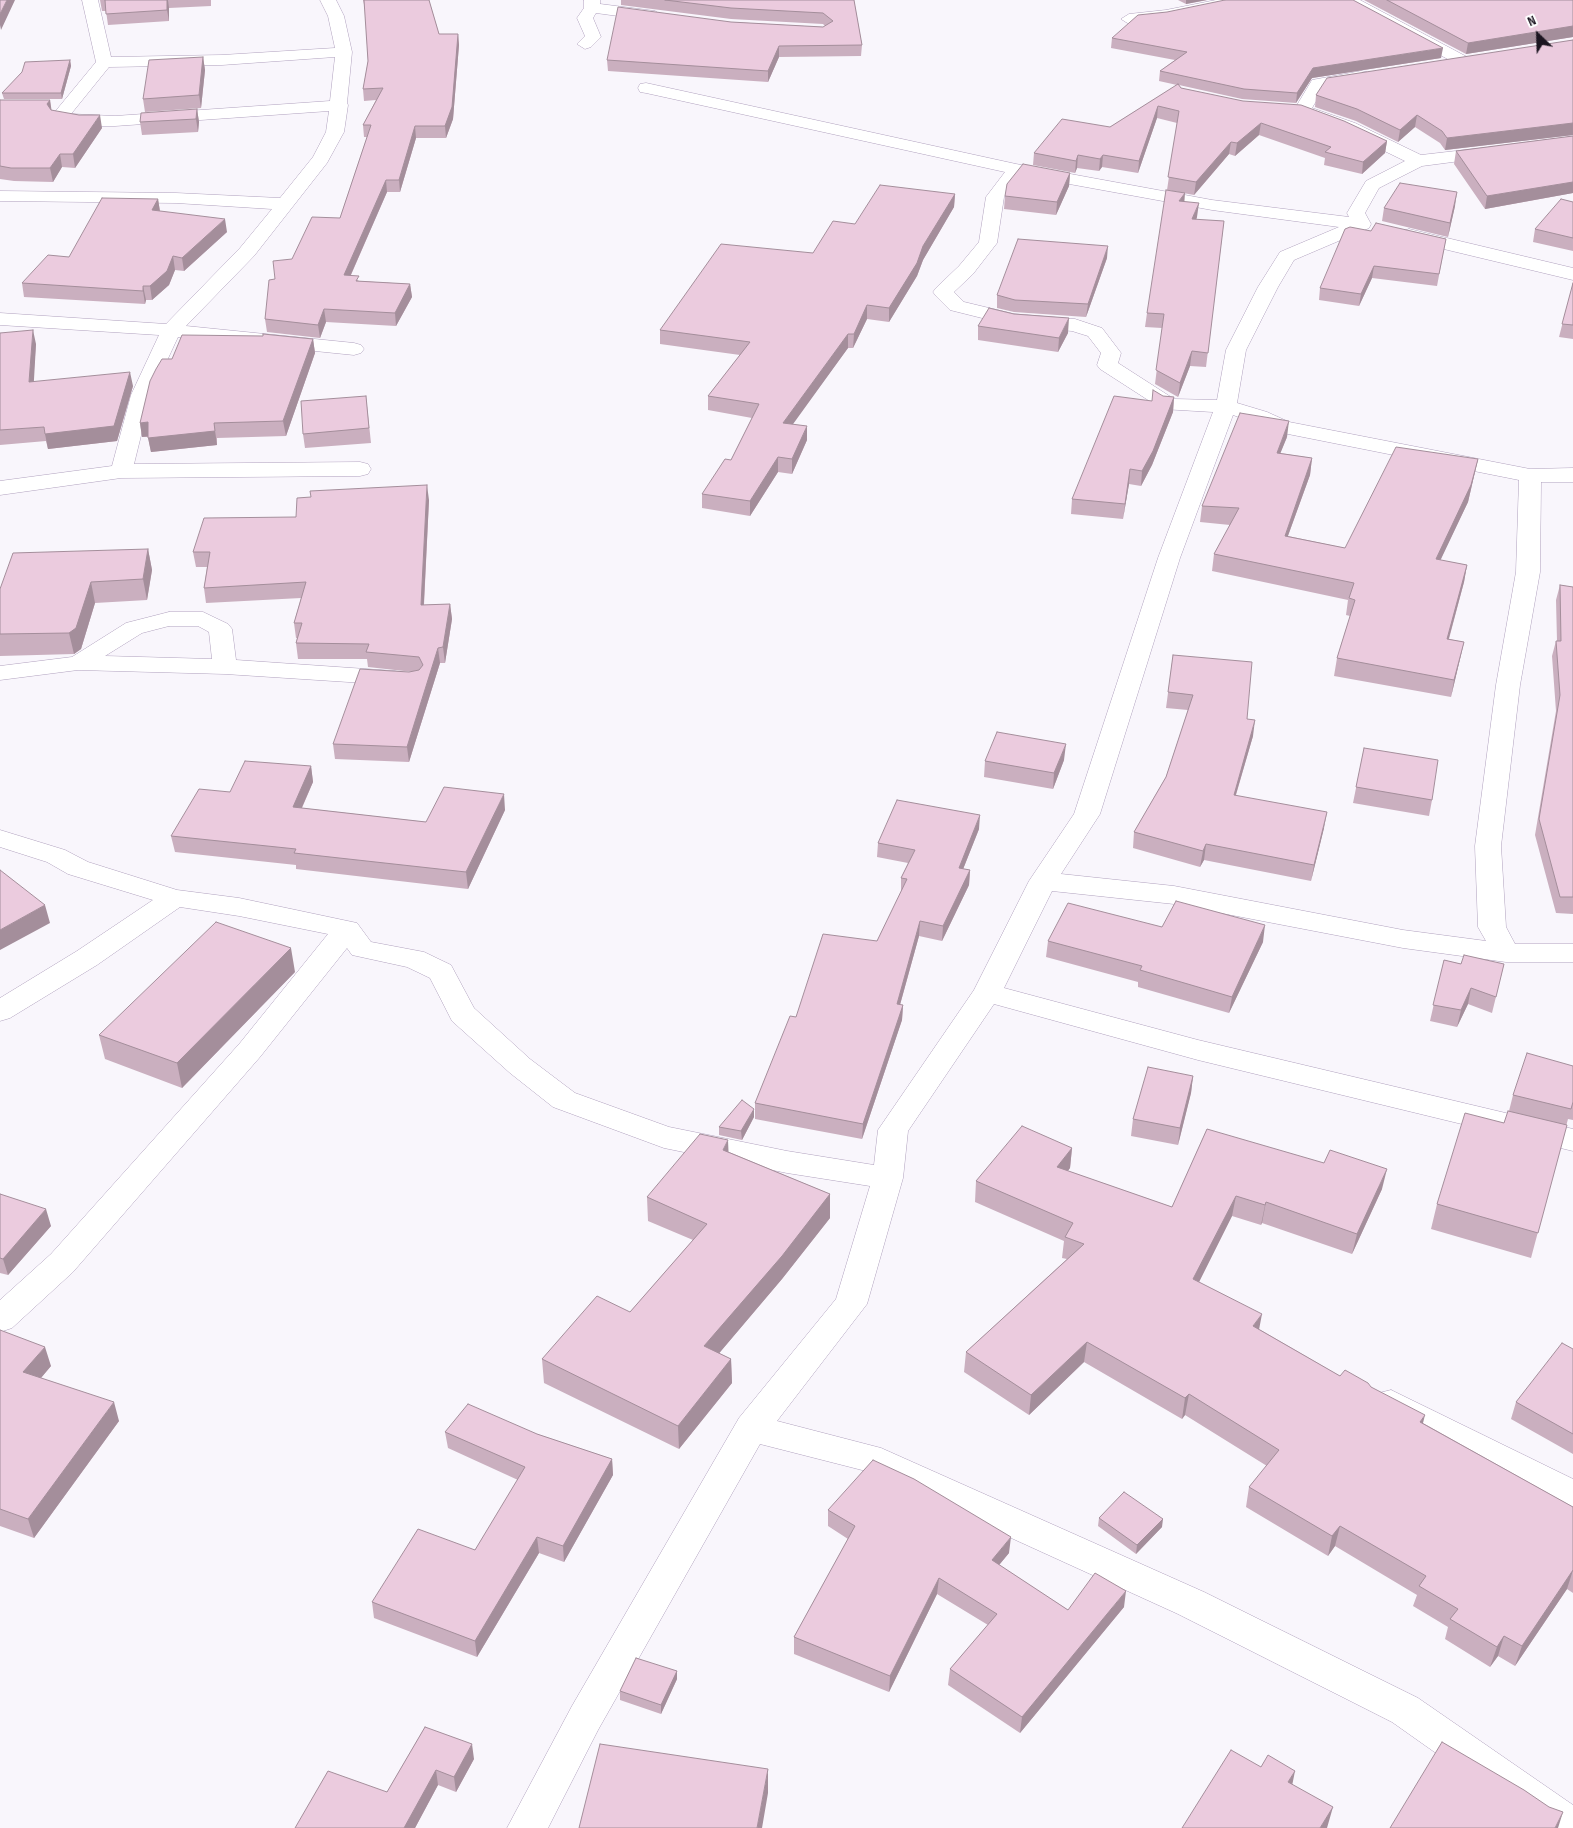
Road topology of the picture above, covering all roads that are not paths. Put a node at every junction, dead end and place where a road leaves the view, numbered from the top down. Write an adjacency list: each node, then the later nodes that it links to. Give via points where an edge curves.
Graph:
1 (90, 0): 12 (street)
2 (328, 0): 9 (street, via 336,16)
3 (1238, 0): 7 (street)
4 (1348, 0): 11 (street)
5 (592, 4): 6 (street); 8 (street, via 585,18 593,36)
6 (674, 18)
7 (1129, 19)
8 (585, 44)
9 (344, 52): 12 (street, via 222,60); 16 (street)
10 (1481, 58): 11 (street)
11 (1463, 61): 13 (street)
12 (104, 62): 18 (street)
13 (1436, 65)
14 (1381, 73): 20 (street, via 1318,84)
15 (646, 88): 23 (street)
16 (340, 105): 18 (street, via 115,121 60,117); 25 (street, via 335,132 321,160)
17 (50, 106): 18 (street)
18 (69, 106)
19 (1285, 109): 20 (street)
20 (1302, 110): 22 (street, via 1391,146)
21 (1505, 150): 22 (street)
22 (1418, 162): 26 (street, via 1372,185 1356,213)
23 (1016, 169): 26 (street, via 1212,205); 31 (street, via 995,197 988,243 943,292 957,306 1014,320 1075,325 1095,332 1111,352 1106,365 1169,405)
24 (0, 196): 25 (street, via 176,198)
25 (286, 204): 29 (street, via 247,252)
26 (1362, 224): 27 (street); 31 (street, via 1287,256 1236,350)
27 (1573, 274)
28 (0, 319): 29 (street)
29 (171, 330): 30 (street); 33 (street, via 141,396)
30 (354, 349)
31 (1226, 406): 35 (street, via 1260,416 1282,427); 42 (street, via 1168,558 1086,814)
32 (360, 469): 33 (street)
33 (121, 471): 36 (street)
34 (1573, 475): 35 (street)
35 (1530, 476): 45 (street, via 1528,572 1508,685 1488,846 1492,927)
36 (1, 491)
37 (78, 663): 38 (street); 38 (street, via 134,628 169,619 203,619 220,629); 39 (street)
38 (225, 667): 40 (street)
39 (0, 673)
40 (410, 679)
41 (0, 838): 43 (street, via 56,856 78,868)
42 (1042, 881): 45 (street, via 1174,895 1403,939); 47 (street)
43 (175, 898): 44 (street, via 239,907); 48 (street, via 87,958)
44 (346, 929): 50 (street, via 362,949 414,959 441,972 462,1014 564,1100 664,1137); 51 (street, via 250,1050 62,1263)
45 (1506, 953): 46 (street)
46 (1573, 953)
47 (986, 993): 49 (street, via 1198,1050); 50 (street, via 893,1130)
48 (0, 1011)
49 (1573, 1140)
50 (888, 1178): 53 (street, via 852,1304)
51 (0, 1319)
52 (1378, 1397): 54 (street)
53 (751, 1428): 55 (street, via 869,1458 1191,1603 1405,1710); 56 (street, via 585,1718)
54 (1573, 1495)
55 (1573, 1826)
56 (527, 1828)

